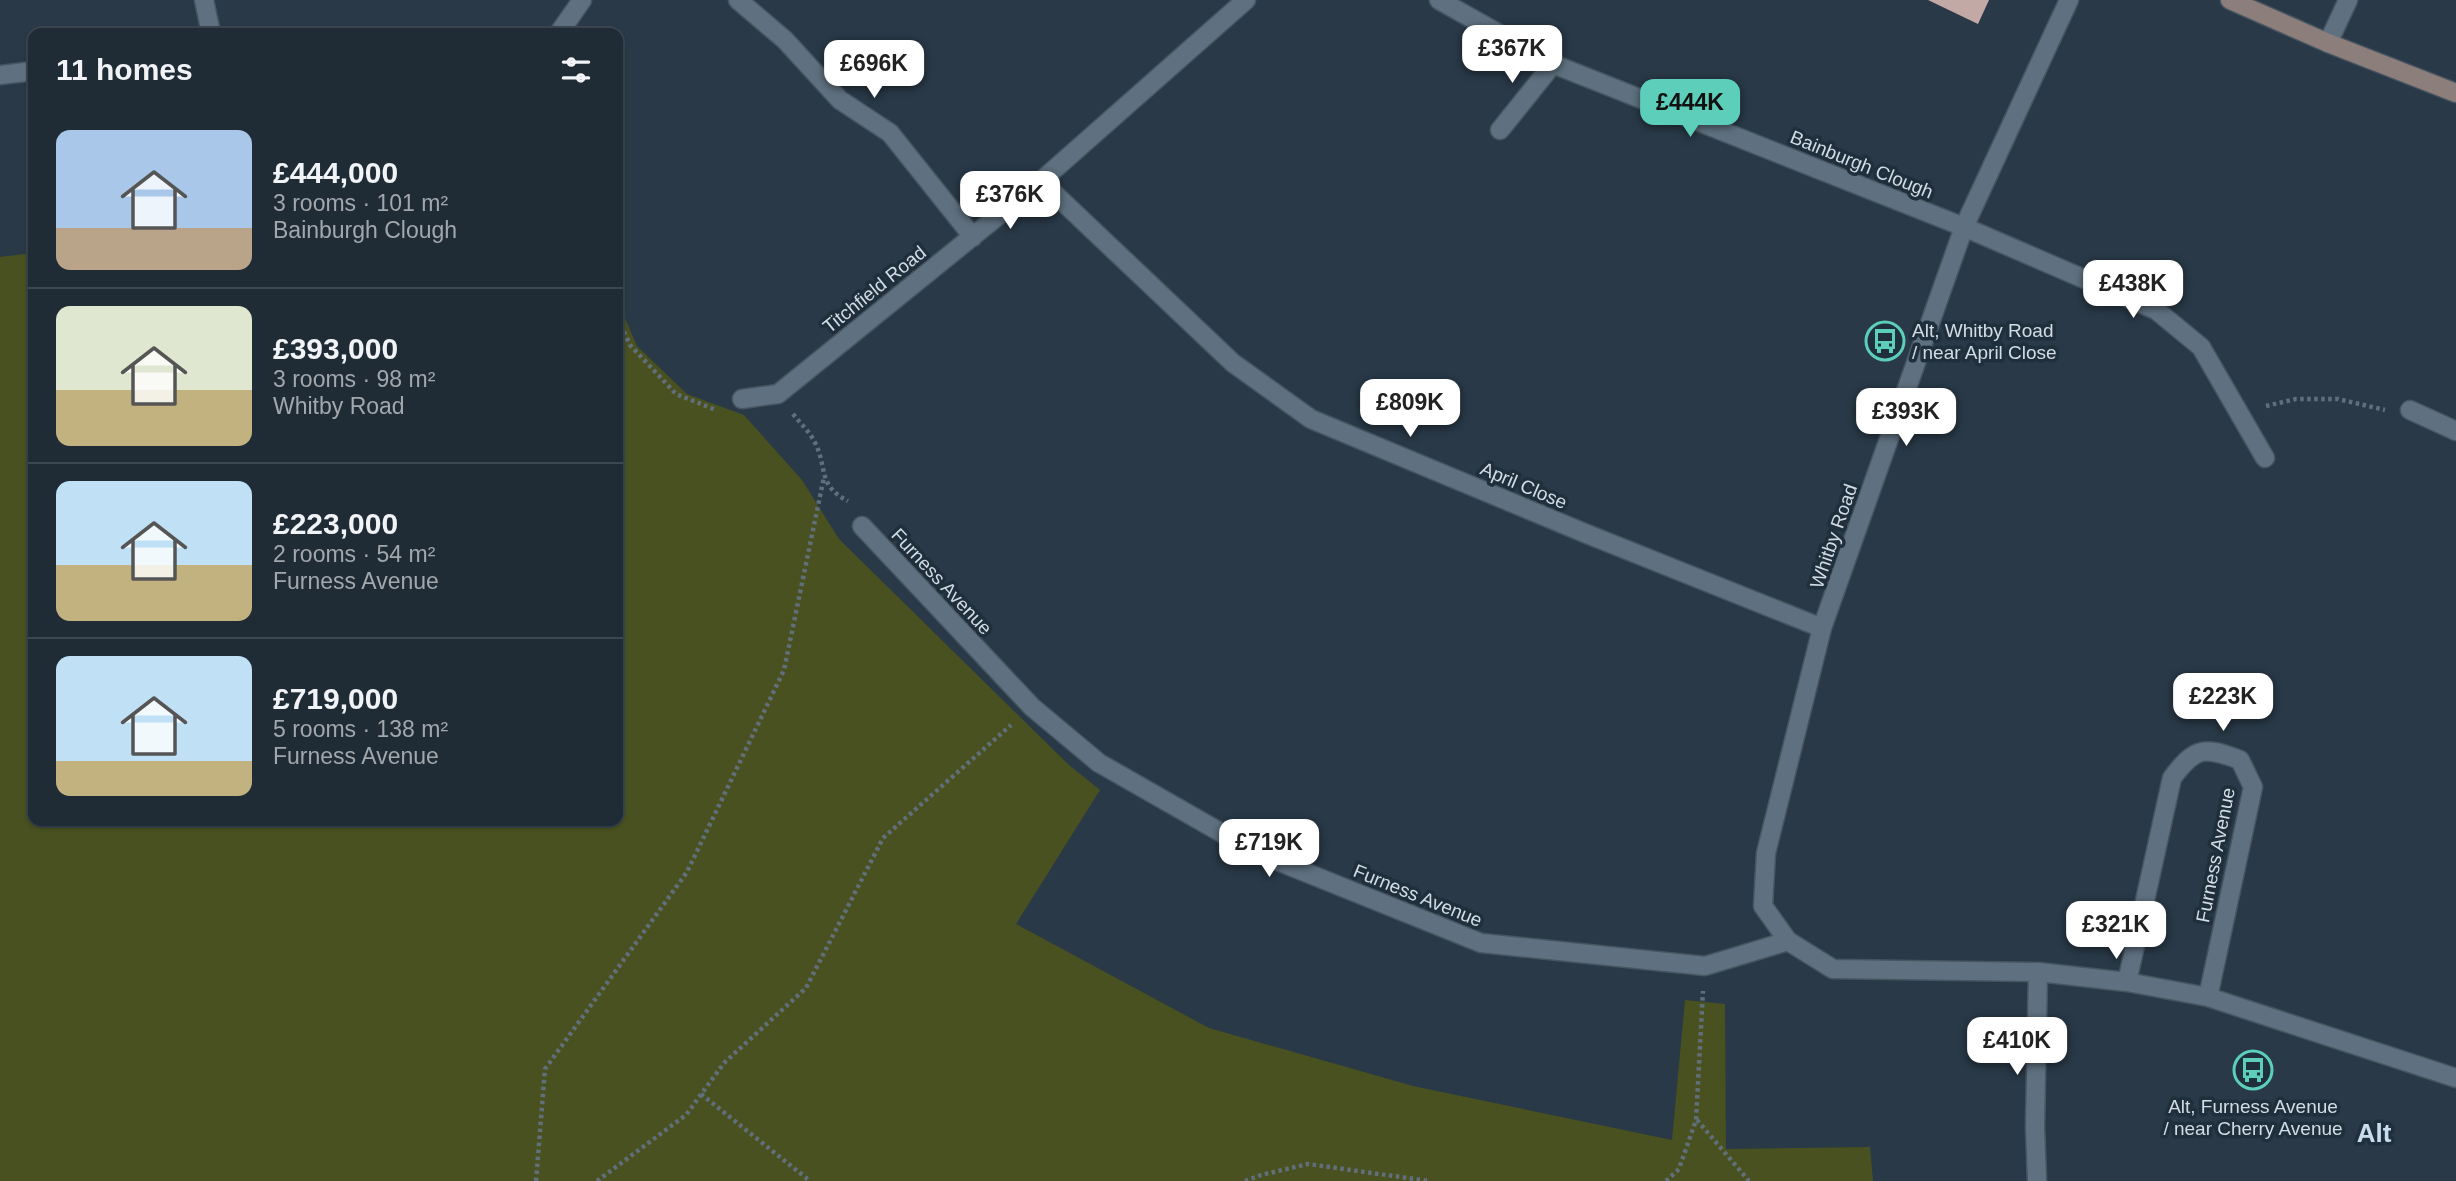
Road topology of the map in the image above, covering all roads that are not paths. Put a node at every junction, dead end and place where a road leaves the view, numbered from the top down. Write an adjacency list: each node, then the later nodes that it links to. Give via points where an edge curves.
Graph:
1 (204, 0): 9 (street)
2 (582, 0): 10 (street)
3 (1246, 0): 17 (street, Titchfield Road)
4 (1439, 0): 12 (street, Bainburgh Clough)
5 (2069, 0): 18 (street, Whitby Road)
6 (2230, 0): 11 (main road)
7 (2347, 0): 11 (street)
8 (740, 1): 19 (street, via 785,40 840,100 890,133)
9 (210, 28)
10 (562, 28)
11 (2328, 43): 15 (main road)
12 (1553, 64): 16 (street); 18 (street, Bainburgh Clough)
13 (28, 72): 14 (street)
14 (0, 75)
15 (2456, 93)
16 (1500, 130)
17 (1041, 181): 19 (street, Titchfield Road); 25 (street, April Close, via 1233,363 1311,418)
18 (1964, 227): 23 (street, Bainburgh Clough, via 2157,310 2202,347); 25 (street, Whitby Road)
19 (973, 237): 20 (street, Titchfield Road, via 778,394)
20 (742, 399)
21 (2410, 410): 22 (street)
22 (2456, 430)
23 (2265, 458)
24 (862, 526): 26 (street, Furness Avenue, via 1032,707 1099,763 1255,852 1481,943 1705,966)
25 (1822, 628): 26 (street, Whitby Road, via 1766,853 1763,906)
26 (1788, 941): 27 (street, via 1833,969)
27 (2038, 972): 28 (street); 31 (street)
28 (2127, 982): 29 (street); 29 (street, Furness Avenue, via 2172,778 2188,757 2216,750 2240,760 2253,788)
29 (2208, 997): 30 (street)
30 (2456, 1078)
31 (2037, 1181)

